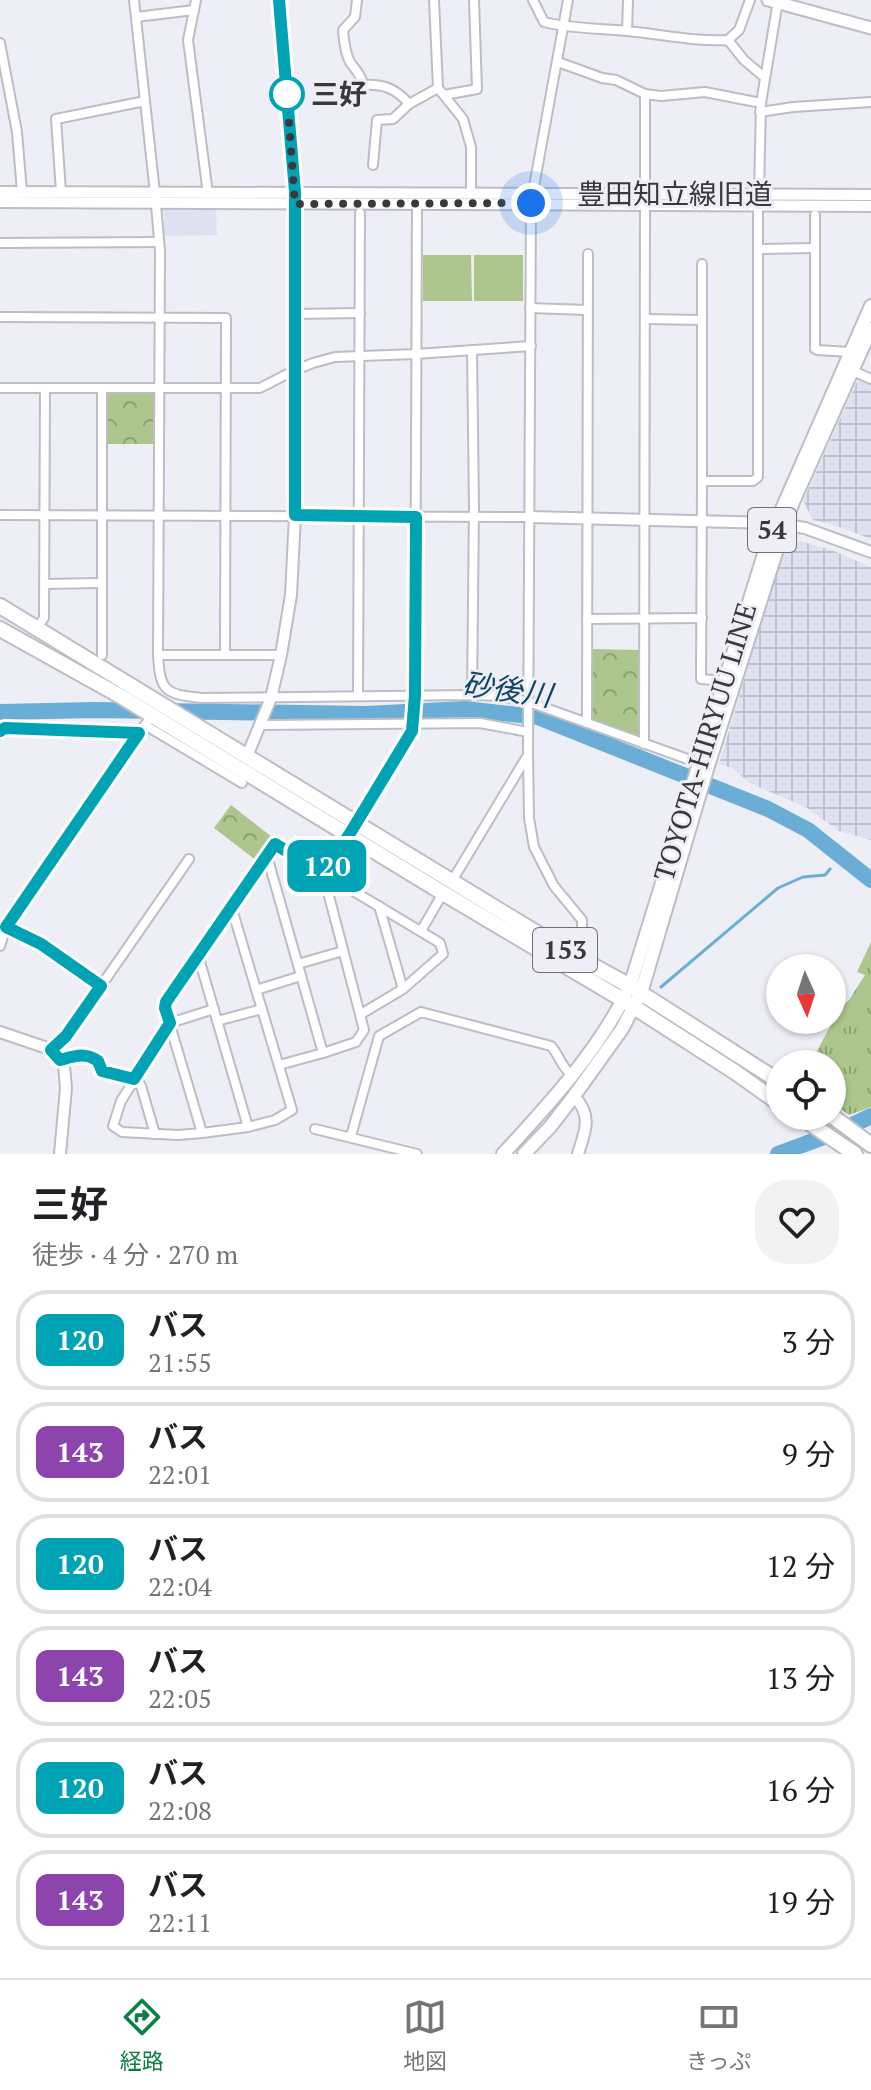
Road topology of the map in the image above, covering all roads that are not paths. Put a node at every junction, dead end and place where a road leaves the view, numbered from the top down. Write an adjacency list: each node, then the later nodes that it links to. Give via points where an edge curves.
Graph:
1 (134, 0): 12 (street)
2 (279, 0): 34 (street)
3 (357, 0): 24 (street, via 355,17 343,30 350,62 363,85 395,90)
4 (434, 0): 20 (street)
5 (474, 0): 20 (street, via 477,89)
6 (533, 0): 13 (street, via 544,22)
7 (568, 0): 13 (street)
8 (628, 0): 15 (street)
9 (750, 0): 16 (street, via 739,30)
10 (775, 1): 14 (main road); 19 (street)
11 (195, 5): 12 (street); 31 (street, via 188,40)
12 (136, 17): 22 (street)
13 (563, 27): 15 (street); 18 (street)
14 (871, 28)
15 (627, 31): 16 (street)
16 (728, 40): 19 (street)
17 (0, 43): 28 (street)
18 (558, 62): 21 (street); 35 (street)
19 (764, 77): 25 (street)
20 (441, 91): 24 (street); 30 (street, via 463,119 471,147)
21 (645, 94): 25 (street, via 705,92); 36 (street)
22 (145, 101): 29 (street, via 56,119); 33 (street)
23 (871, 102): 25 (street)
24 (409, 104): 26 (street, via 393,119 377,120)
25 (760, 108): 37 (street)
26 (373, 165)
27 (0, 192): 28 (street, 豊田知立線旧道)
28 (22, 192): 29 (street, 豊田知立線旧道)
29 (61, 192): 33 (street, 豊田知立線旧道)
30 (471, 193): 34 (street, 豊田知立線旧道); 35 (street, 豊田知立線旧道)
31 (208, 194): 33 (street, 豊田知立線旧道); 34 (street, 豊田知立線旧道)
32 (871, 195): 37 (street, 豊田知立線旧道)
33 (156, 198): 34 (street, 豊田知立線旧道); 38 (street, 豊田知立線旧道); 43 (street)
34 (295, 198): 39 (street, 豊田知立線旧道); 53 (street)
35 (532, 198): 36 (street, 豊田知立線旧道); 39 (street, 豊田知立線旧道); 50 (street)
36 (645, 199): 37 (street, 豊田知立線旧道); 56 (street)
37 (758, 200): 40 (street, 豊田知立線旧道); 46 (street)
38 (0, 202)
39 (417, 205): 62 (street)
40 (871, 206)
41 (360, 213): 52 (street)
42 (815, 215): 45 (street)
43 (159, 242): 44 (street); 55 (street)
44 (0, 243)
45 (815, 248): 46 (street); 61 (street, via 815,349)
46 (759, 249): 72 (street, via 758,477)
47 (588, 254): 51 (street)
48 (702, 264): 57 (street)
49 (871, 306): 61 (main road, TOYOTA-HIRYUU LINE / 54)
50 (530, 308): 51 (street); 59 (street)
51 (587, 310): 83 (street)
52 (360, 313): 53 (street); 63 (street)
53 (294, 314): 64 (street)
54 (0, 317): 55 (street)
55 (160, 317): 70 (street); 71 (street, via 226,318)
56 (646, 319): 57 (street); 84 (street)
57 (702, 320): 72 (street)
58 (871, 329): 65 (main road, TOYOTA-HIRYUU LINE / 54)
59 (531, 346): 60 (street); 82 (street)
60 (472, 350): 62 (street); 79 (street)
61 (850, 352): 86 (main road, TOYOTA-HIRYUU LINE / 54)
62 (416, 354): 63 (street); 81 (street)
63 (360, 355): 64 (street); 80 (street)
64 (293, 371): 71 (street, via 260,388); 75 (street)
65 (853, 371): 66 (street); 86 (main road, TOYOTA-HIRYUU LINE / 54)
66 (871, 379)
67 (0, 388): 68 (street)
68 (45, 388): 69 (street); 76 (street)
69 (102, 388): 70 (street); 77 (street)
70 (159, 388): 71 (street); 74 (street)
71 (225, 388): 78 (street)
72 (702, 481): 85 (street)
73 (0, 515): 76 (street)
74 (159, 515): 77 (street); 78 (street); 97 (street)
75 (295, 515): 78 (street); 80 (street); 99 (street)
76 (44, 516): 77 (street); 89 (street)
77 (101, 516): 88 (street)
78 (227, 516): 98 (street)
79 (473, 516): 81 (street); 82 (street); 102 (street)
80 (359, 517): 81 (street); 103 (street)
81 (416, 517): 101 (street)
82 (530, 517): 83 (street); 105 (street)
83 (588, 519): 84 (street); 93 (street)
84 (644, 520): 85 (street); 91 (street)
85 (702, 521): 86 (street); 92 (street)
86 (780, 523): 87 (street); 100 (main road, TOYOTA-HIRYUU LINE / 54, via 759,565); 116 (main road, TOYOTA-HIRYUU LINE / 54)
87 (871, 552)
88 (101, 583): 89 (street); 96 (street)
89 (45, 584): 95 (street, via 44,618)
90 (0, 606): 95 (highway, 153)
91 (644, 618): 92 (street); 93 (street); 113 (street)
92 (702, 618): 100 (street, via 701,679)
93 (587, 619): 107 (street)
94 (0, 629): 106 (highway, 153)
95 (36, 629): 106 (highway, 153)
96 (102, 655)
97 (158, 655): 98 (street); 106 (street)
98 (225, 655): 99 (street)
99 (281, 655): 104 (street)
100 (724, 681): 116 (main road, TOYOTA-HIRYUU LINE / 54)
101 (415, 695): 102 (street); 103 (street); 108 (street)
102 (472, 695): 105 (street, via 500,696)
103 (358, 696): 104 (street)
104 (271, 698): 106 (street, via 202,698); 109 (street)
105 (529, 706): 107 (street); 111 (street)
106 (157, 709): 112 (street); 115 (highway, 153); 117 (street); 118 (highway, 153)
107 (587, 723): 113 (street)
108 (413, 724): 109 (street); 111 (street, via 480,723); 118 (street)
109 (261, 725): 115 (street)
110 (0, 731): 112 (street)
111 (528, 731): 114 (street)
112 (139, 733): 126 (street)
113 (644, 744): 116 (street)
114 (528, 755): 122 (street); 130 (street, via 534,847 554,886 582,920)
115 (247, 756): 118 (highway, 153)
116 (704, 764): 137 (main road, TOYOTA-HIRYUU LINE / 54)
117 (242, 783)
118 (352, 829): 121 (street); 122 (highway, 153); 123 (highway, 153)
119 (267, 856): 121 (street, via 275,844); 125 (street); 132 (street)
120 (189, 859): 134 (street)
121 (323, 873): 124 (street); 129 (street)
122 (452, 881): 130 (highway, 153)
123 (443, 893): 127 (street); 138 (highway, 153)
124 (379, 906): 127 (street); 135 (street)
125 (232, 909): 131 (street); 136 (street)
126 (3, 926): 128 (street); 134 (street, via 41,944)
127 (421, 931): 135 (street, via 440,943 443,954)
128 (0, 946)
129 (343, 951): 132 (street); 141 (street)
130 (568, 952): 137 (highway, 153)
131 (198, 955): 139 (street); 143 (street, via 166,1002)
132 (298, 964): 133 (street)
133 (301, 976): 136 (street); 146 (street)
134 (101, 986): 145 (street)
135 (403, 989): 141 (street)
136 (256, 990): 140 (street)
137 (636, 990): 138 (main road, TOYOTA-HIRYUU LINE / 54); 149 (highway, 153)
138 (629, 1004): 150 (main road, TOYOTA-HIRYUU LINE / 54); 152 (highway, 153); 153 (main road, TOYOTA-HIRYUU LINE / 54, via 622,1029)
139 (214, 1009): 142 (street); 143 (street)
140 (262, 1009): 142 (street); 148 (street)
141 (361, 1014): 146 (street, via 364,1030 356,1042)
142 (217, 1021): 155 (street)
143 (170, 1023): 151 (street); 158 (street)
144 (0, 1032): 145 (street)
145 (51, 1050): 147 (street)
146 (323, 1053): 148 (street)
147 (60, 1060): 151 (street, via 87,1055 102,1071); 162 (street, via 66,1079)
148 (279, 1065): 155 (street, via 292,1110)
149 (766, 1073)
150 (573, 1076): 160 (street, via 551,1046 421,1012 379,1036); 164 (main road, TOYOTA-HIRYUU LINE / 54)
151 (134, 1079): 159 (street, via 141,1086); 159 (street, via 113,1126 122,1132)
152 (766, 1094)
153 (574, 1096): 165 (main road, TOYOTA-HIRYUU LINE / 54); 166 (street, via 587,1119)
154 (846, 1126): 161 (highway)
155 (248, 1127): 158 (street)
156 (315, 1129): 160 (street)
157 (820, 1130): 167 (highway)
158 (202, 1133): 159 (street)
159 (155, 1134)
160 (351, 1136): 163 (street)
161 (871, 1145)
162 (60, 1154)
163 (417, 1154)
164 (503, 1154)
165 (524, 1154)
166 (578, 1154)
167 (855, 1154)

